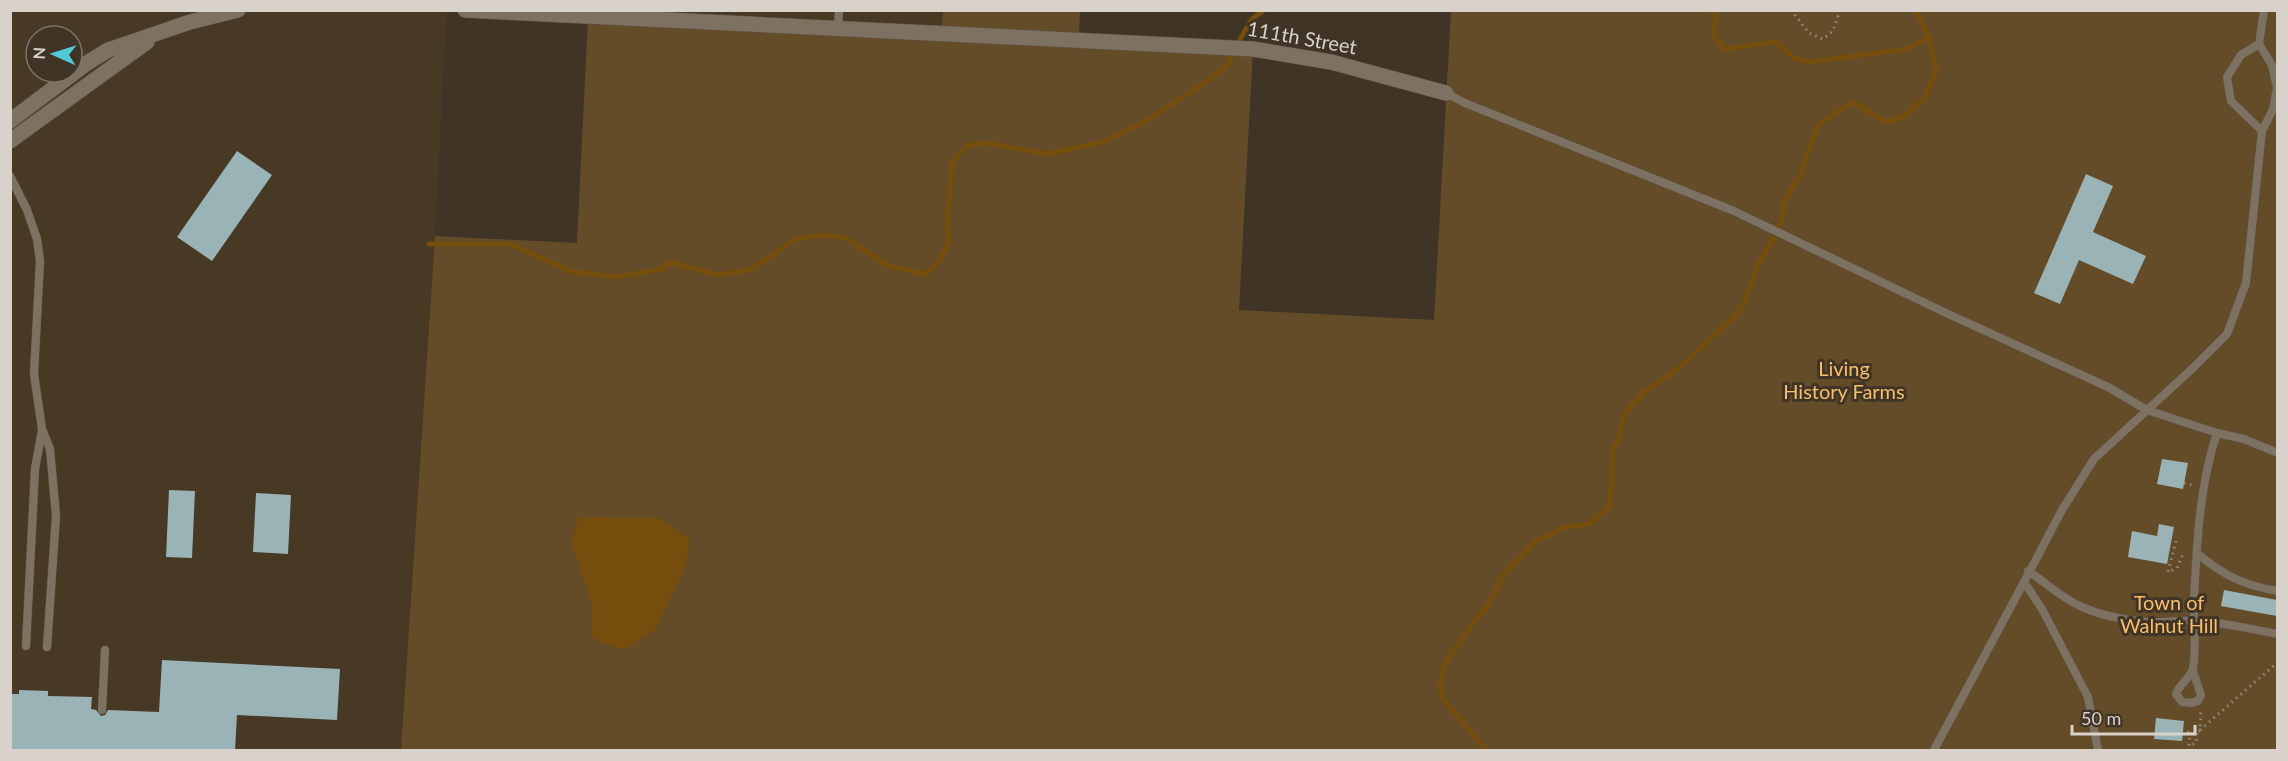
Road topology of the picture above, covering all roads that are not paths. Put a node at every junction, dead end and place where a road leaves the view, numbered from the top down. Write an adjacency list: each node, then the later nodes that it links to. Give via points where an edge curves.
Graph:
1 (238, 10): 6 (street)
2 (465, 10): 5 (street, 111th Street)
3 (839, 10): 5 (lane)
4 (2264, 10): 7 (lane)
5 (838, 28): 8 (street, 111th Street, via 1253,49 1331,62)
6 (159, 33): 9 (street, via 108,50); 11 (street)
7 (2259, 44): 10 (lane, via 2272,64 2277,88 2273,109); 10 (lane, via 2241,55 2227,77 2231,101)
8 (1446, 93): 13 (lane, via 1734,211 2108,387)
9 (10, 121)
10 (2262, 131): 13 (lane, via 2246,283 2227,334)
11 (10, 141)
12 (10, 176): 14 (lane, via 27,210 40,261 34,374)
13 (2147, 410): 15 (lane); 18 (lane, via 2094,459)
14 (42, 429): 23 (lane, via 35,469); 24 (lane, via 50,449 56,516)
15 (2217, 433): 16 (lane); 17 (lane, via 2202,490)
16 (2277, 453)
17 (2198, 554): 20 (lane, via 2224,574); 21 (lane)
18 (2028, 572): 19 (lane); 21 (lane, via 2083,608 2123,618)
19 (2024, 582): 28 (lane); 29 (lane, via 2088,697)
20 (2277, 591)
21 (2194, 621): 22 (lane); 26 (lane)
22 (2277, 634)
23 (26, 646)
24 (47, 647)
25 (105, 650): 27 (lane)
26 (2193, 671): 26 (lane, via 2176,694 2182,702 2198,701 2201,695)
27 (102, 710)
28 (1934, 750)
29 (2098, 750)

